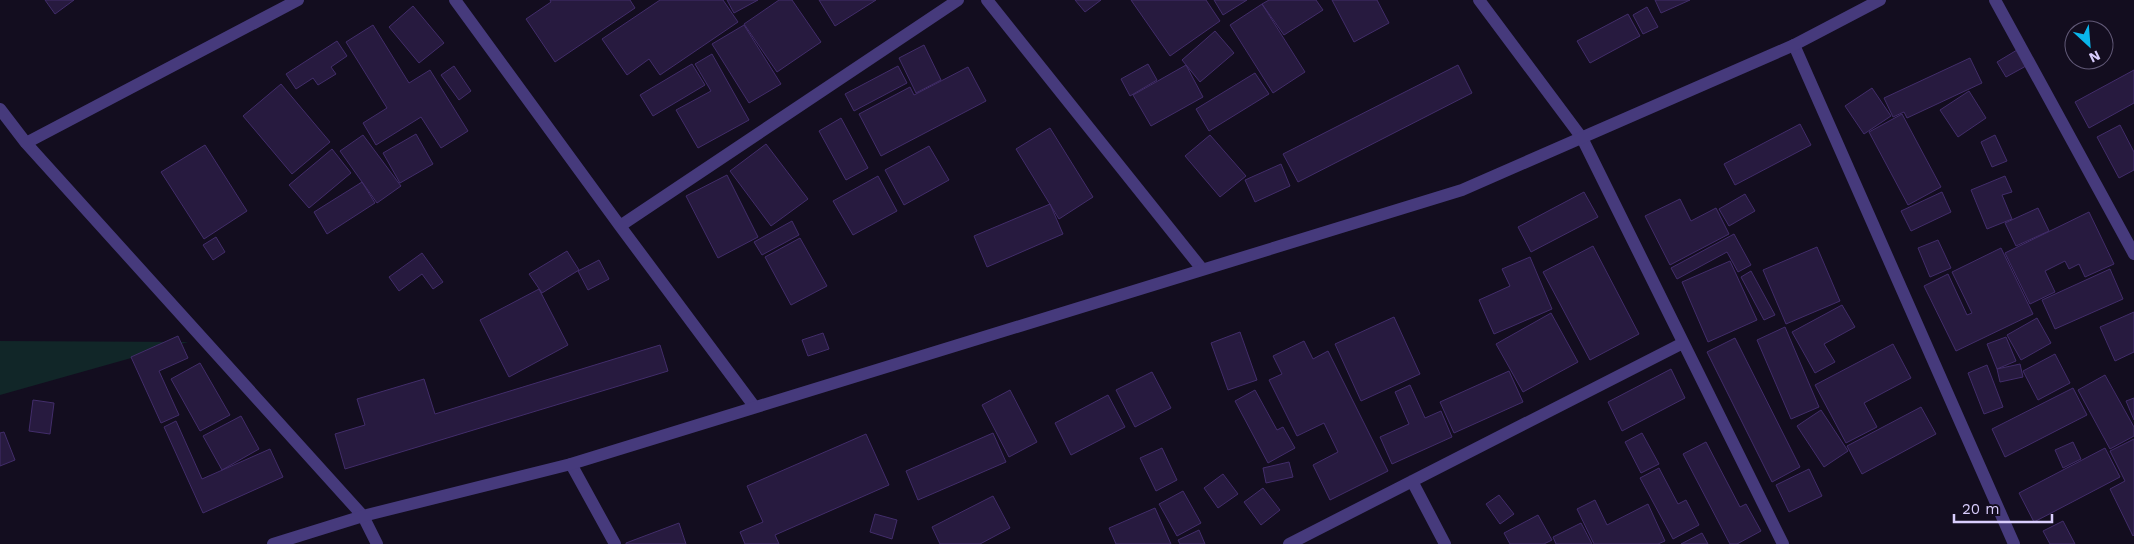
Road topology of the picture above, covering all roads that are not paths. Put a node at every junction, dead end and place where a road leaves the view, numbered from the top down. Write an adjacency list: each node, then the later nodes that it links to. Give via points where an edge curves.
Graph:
1 (298, 0): 11 (street)
2 (455, 0): 12 (street)
3 (958, 0): 12 (street)
4 (987, 0): 14 (street)
5 (1479, 0): 10 (street)
6 (1880, 0): 8 (street)
7 (1995, 0): 13 (street)
8 (1794, 45): 10 (street); 26 (street)
9 (0, 109): 11 (street)
10 (1582, 138): 14 (street, via 1462,190); 15 (street)
11 (26, 143): 19 (street)
12 (620, 226): 16 (street)
13 (2134, 254)
14 (1202, 270): 16 (street)
15 (1683, 343): 18 (street); 25 (street)
16 (754, 406): 17 (street)
17 (571, 464): 19 (street); 22 (street)
18 (1412, 481): 23 (street); 24 (street)
19 (363, 516): 20 (street); 21 (street)
20 (273, 544)
21 (377, 544)
22 (615, 544)
23 (1289, 544)
24 (1446, 544)
25 (1783, 544)
26 (2014, 544)

